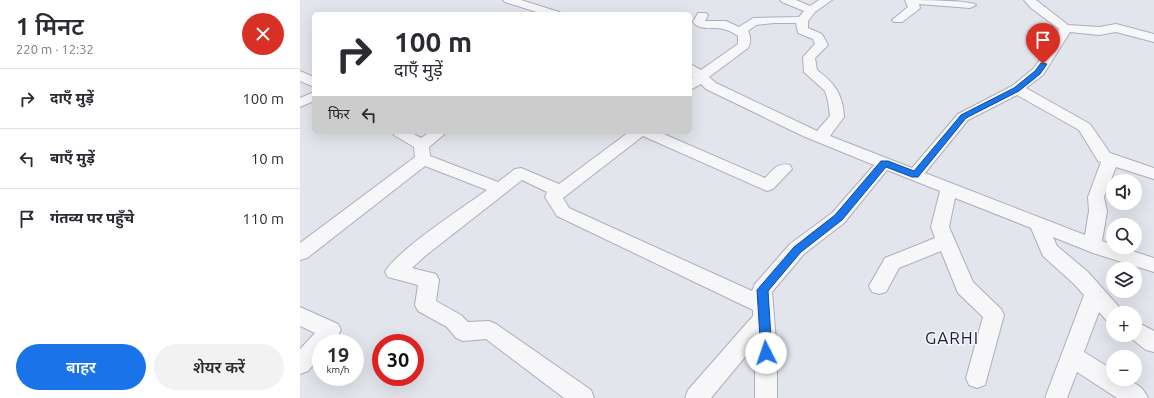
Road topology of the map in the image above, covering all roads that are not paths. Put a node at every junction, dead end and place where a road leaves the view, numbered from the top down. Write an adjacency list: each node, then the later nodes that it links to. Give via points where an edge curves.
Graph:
1 (509, 0): 8 (street)
2 (786, 0): 7 (street)
3 (826, 0): 7 (street)
4 (911, 0): 6 (street); 11 (street, via 914,8)
5 (1030, 0): 13 (street)
6 (970, 5)
7 (811, 10): 10 (street)
8 (549, 12)
9 (702, 15): 14 (street, via 698,22 704,25 726,25)
10 (802, 20): 14 (street, via 753,22); 27 (street, via 802,30 818,37 822,45 809,57 812,72 826,83 836,98 837,117)
11 (898, 20)
12 (1154, 25): 15 (street)
13 (1065, 28): 15 (street, via 1099,31 1116,28); 20 (street, via 1062,37 1038,72)
14 (740, 32): 18 (street, via 744,34 744,45)
15 (1141, 35): 16 (street)
16 (1154, 38)
17 (300, 75): 19 (street)
18 (693, 77): 27 (street)
19 (312, 81)
20 (1017, 89): 29 (street, via 1085,127 1104,158); 33 (street, via 964,116)
21 (312, 97): 22 (street)
22 (300, 103)
23 (401, 134): 28 (street)
24 (438, 134): 28 (street)
25 (636, 134): 36 (street)
26 (651, 134): 31 (street, via 767,185)
27 (820, 138): 30 (street)
28 (422, 152): 34 (street); 40 (street)
29 (1110, 160): 32 (street); 39 (street, via 1096,197 1098,211)
30 (884, 163): 33 (street); 45 (street, via 838,218 798,249 762,290)
31 (784, 169)
32 (1154, 174)
33 (915, 175): 35 (street)
34 (500, 189): 36 (street, via 522,173); 52 (street, via 418,251 395,272 429,280 425,305 454,321 463,332 489,330)
35 (949, 189): 37 (street); 38 (street, via 940,227)
36 (559, 192): 45 (street, via 553,197 563,212)
37 (1038, 224): 39 (street); 43 (street, via 1050,251)
38 (946, 241): 42 (street, via 892,263); 51 (street, via 964,287 994,315)
39 (1092, 245): 41 (street)
40 (300, 253)
41 (1154, 265)
42 (879, 286)
43 (1095, 294): 44 (street); 49 (street)
44 (1106, 306)
45 (764, 313): 53 (street); 54 (street)
46 (300, 316): 50 (street, via 331,330)
47 (1142, 335): 48 (street)
48 (1154, 343)
49 (1071, 356): 55 (street); 56 (street)
50 (300, 364)
51 (977, 378)
52 (584, 398)
53 (696, 398)
54 (766, 398)
55 (1056, 398)
56 (1137, 398)

